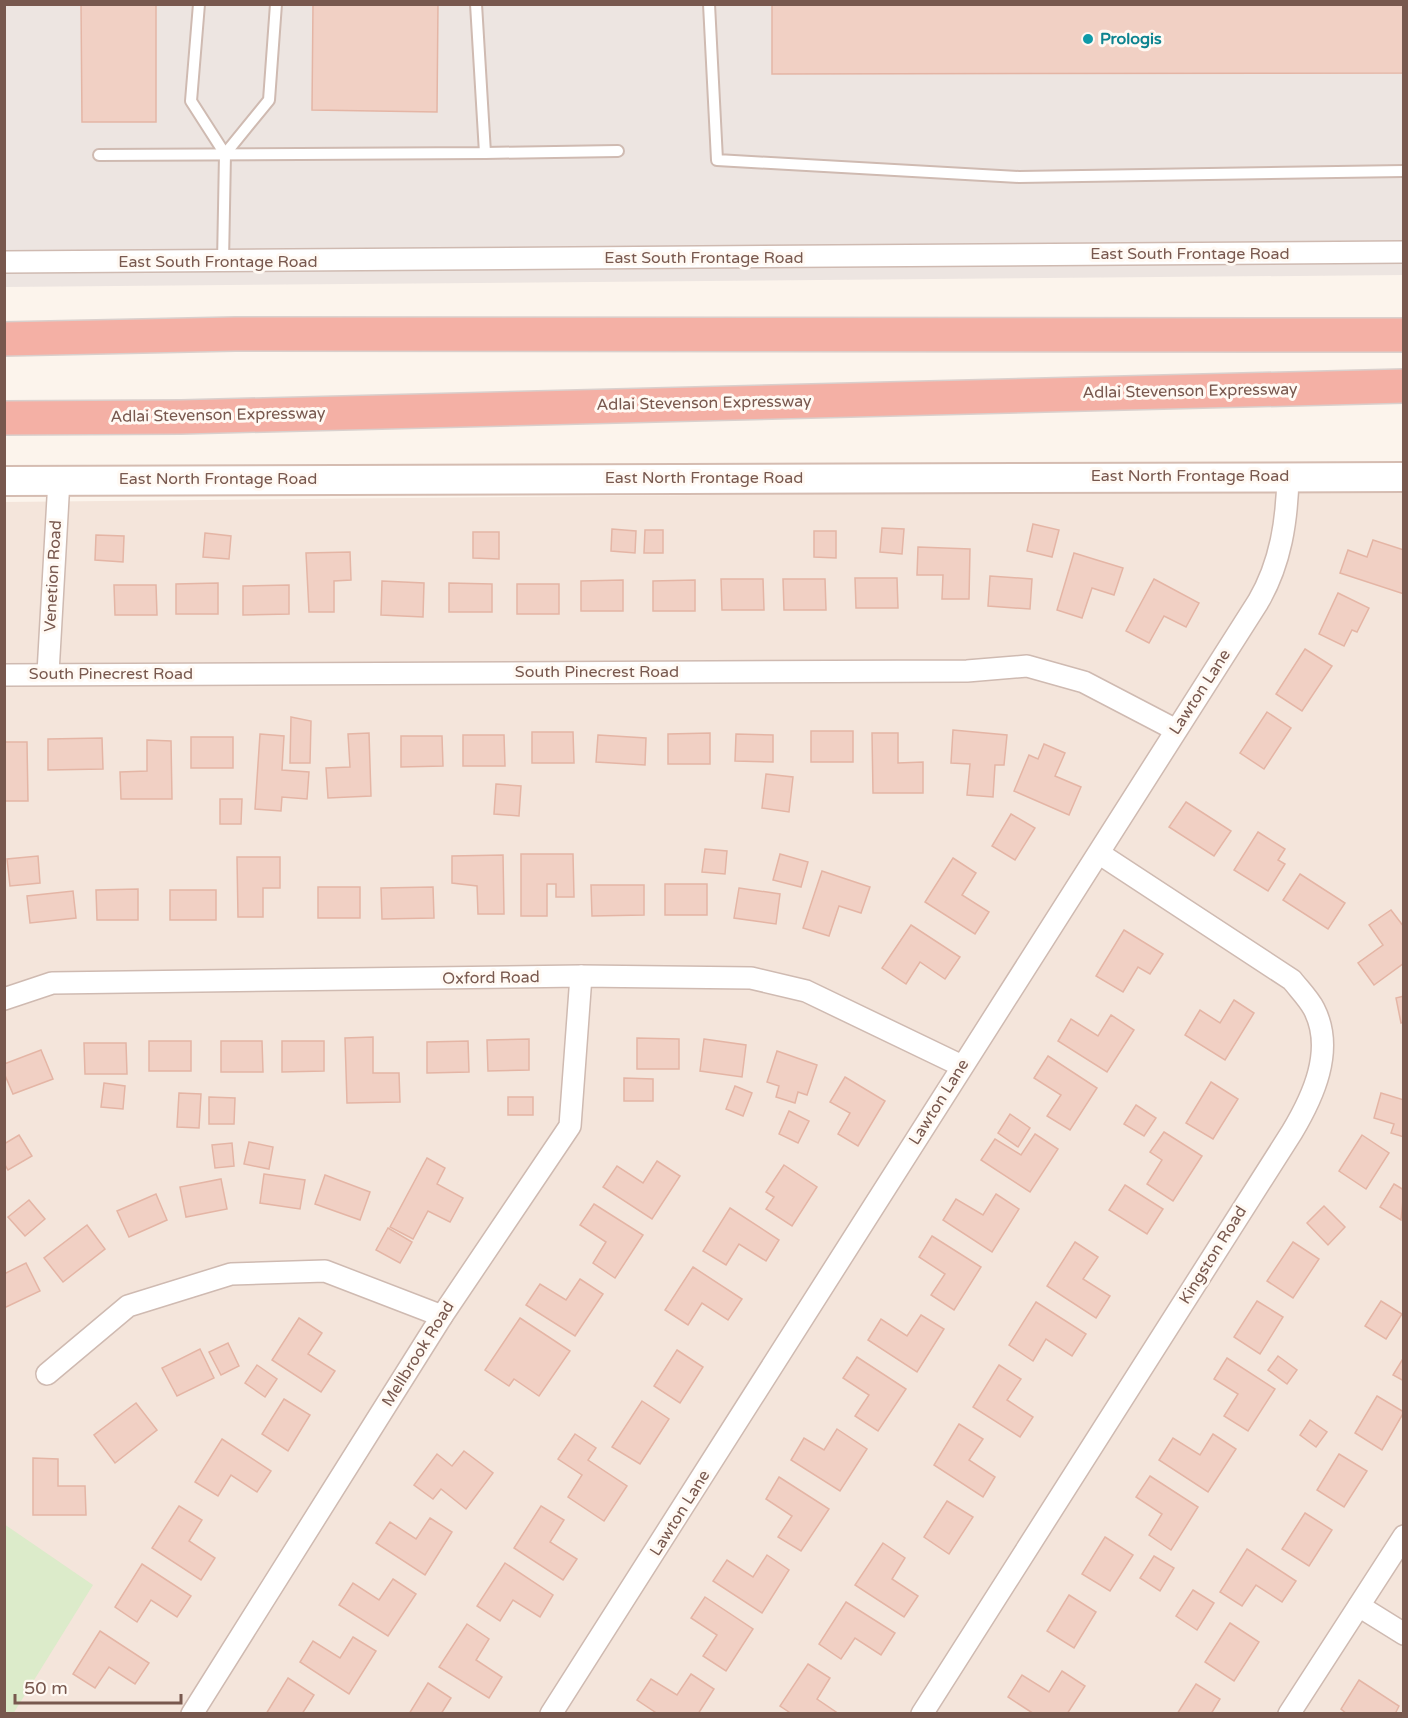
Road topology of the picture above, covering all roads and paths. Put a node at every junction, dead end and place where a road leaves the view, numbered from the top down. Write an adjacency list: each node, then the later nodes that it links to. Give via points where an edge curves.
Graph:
1 (199, 4): 7 (lane, via 191,101)
2 (276, 4): 7 (lane, via 269,100)
3 (476, 4): 6 (lane)
4 (709, 4): 9 (lane, via 717,160 1019,177)
5 (618, 151): 6 (lane)
6 (485, 153): 7 (lane)
7 (225, 154): 8 (lane); 12 (lane)
8 (99, 155)
9 (1404, 171)
10 (1404, 252): 12 (street, East South Frontage Road)
11 (4, 262): 12 (street, East South Frontage Road)
12 (223, 262)
13 (1404, 335): 14 (highway, via 235,334)
14 (4, 339)
15 (1404, 386): 16 (highway, Adlai Stevenson Expressway, via 181,417)
16 (4, 418)
17 (1288, 476): 18 (street, East North Frontage Road); 19 (street, East North Frontage Road); 23 (street, Lawton Lane, via 1281,548 1270,582)
18 (1404, 477)
19 (59, 480): 20 (street, East North Frontage Road); 21 (street, Venetion Road)
20 (4, 481)
21 (48, 673): 22 (street, South Pinecrest Road); 23 (street, South Pinecrest Road, via 967,671 1027,666 1084,682)
22 (4, 675)
23 (1176, 730): 24 (street, Lawton Lane)
24 (1100, 854): 27 (street, Lawton Lane); 35 (street, Kingston Road, via 1292,980 1314,1010 1321,1033 1317,1083 1292,1132)
25 (581, 976): 26 (street, Oxford Road, via 52,983); 27 (street, Oxford Road, via 762,980 806,991); 28 (street, Mellbrook Road, via 570,1126)
26 (4, 999)
27 (962, 1066): 34 (street, Lawton Lane)
28 (442, 1316): 29 (street, via 326,1271 231,1275 128,1306); 33 (street, Mellbrook Road)
29 (47, 1374)
30 (1404, 1536): 31 (street)
31 (1359, 1606): 32 (street); 36 (street)
32 (1404, 1634)
33 (192, 1713)
34 (551, 1713)
35 (922, 1713)
36 (1289, 1713)

